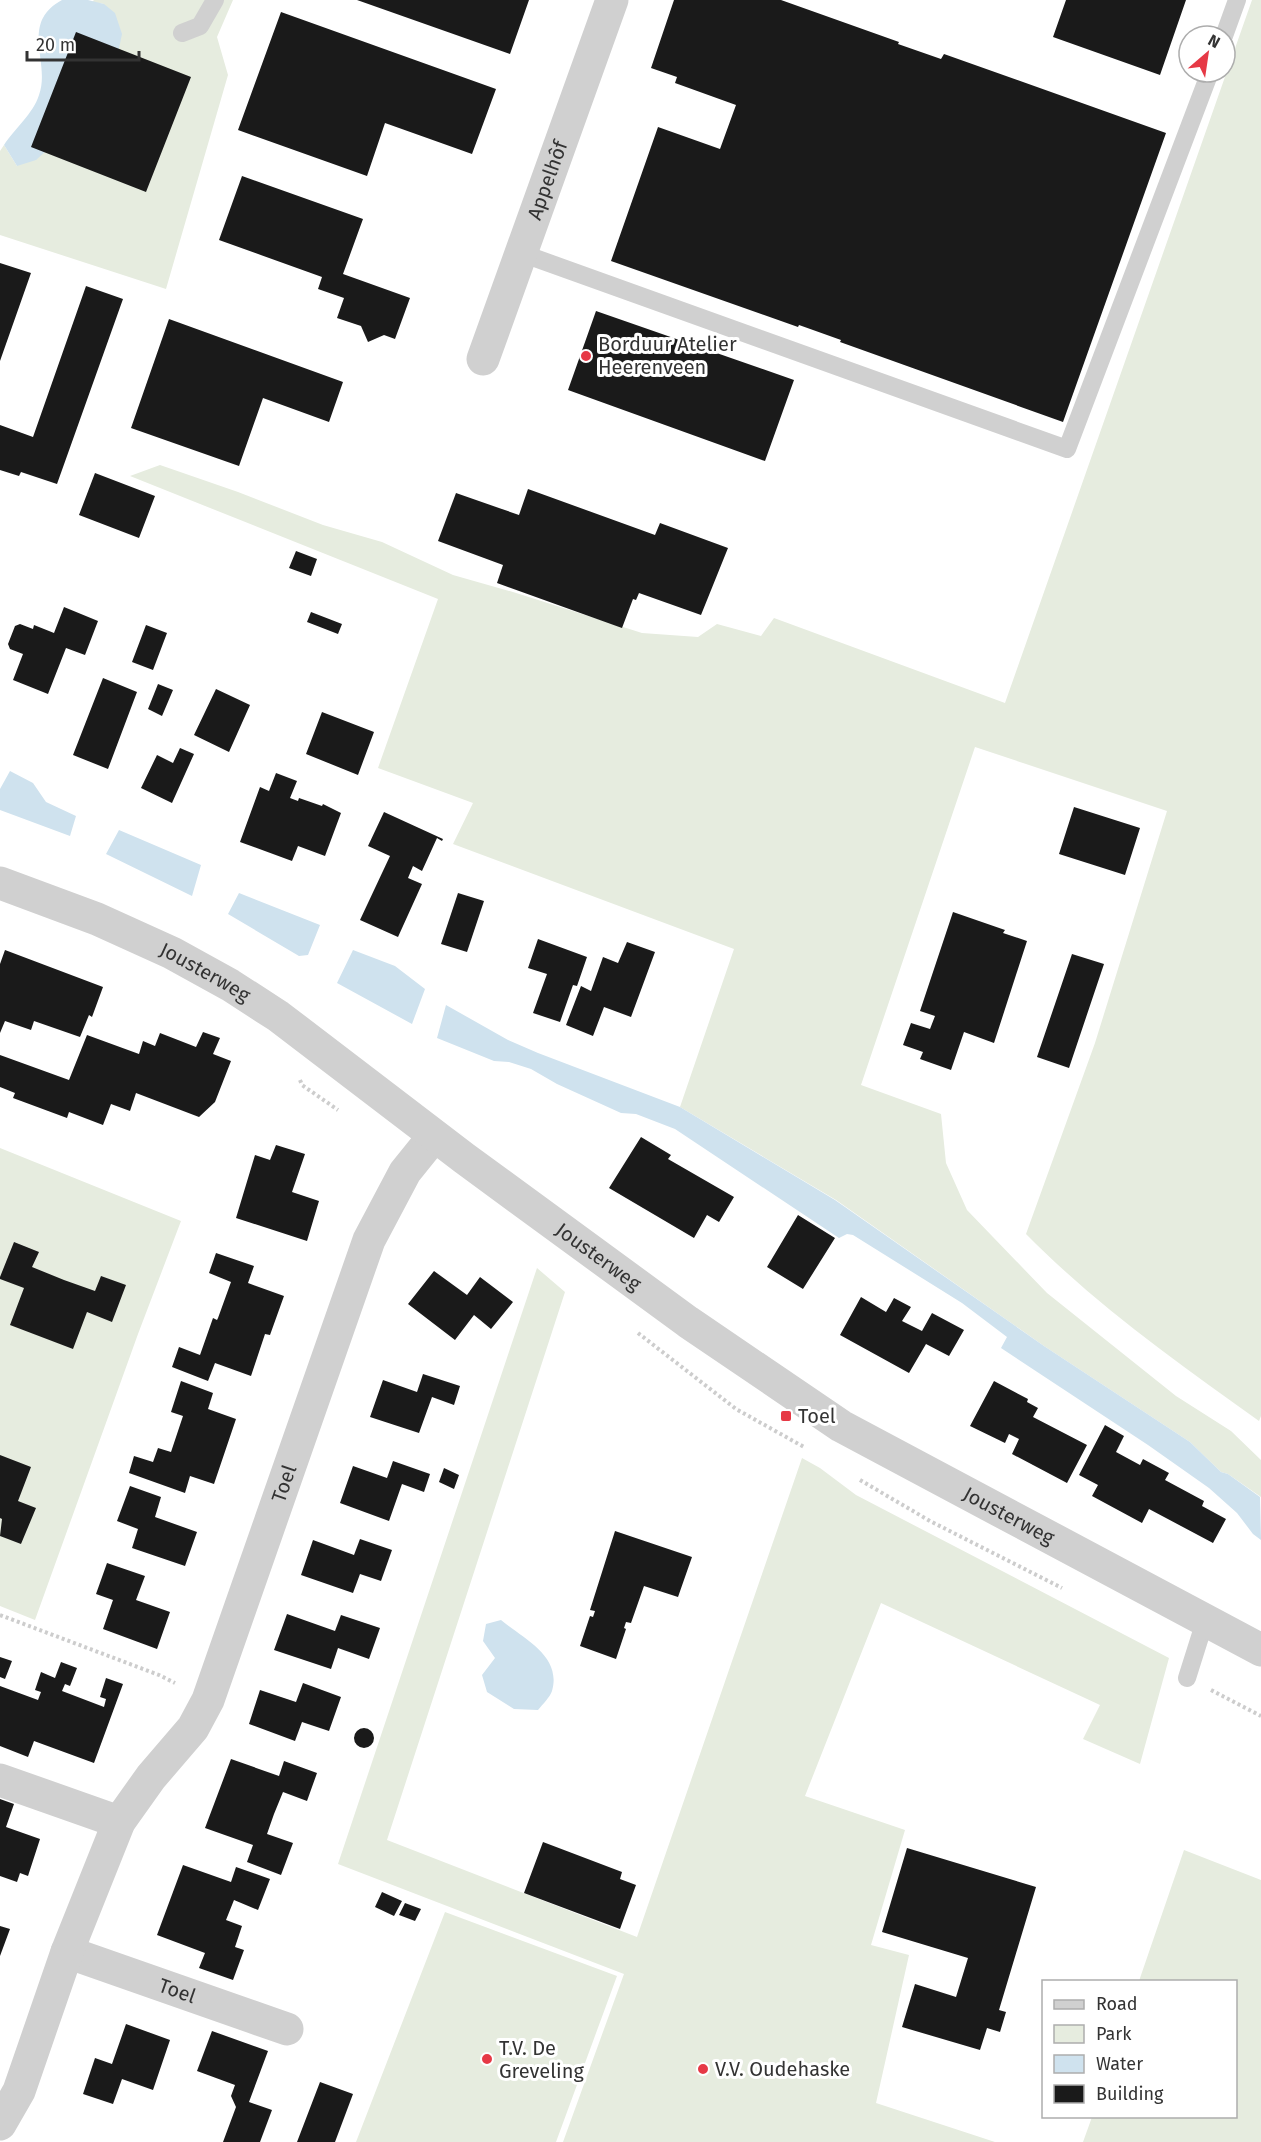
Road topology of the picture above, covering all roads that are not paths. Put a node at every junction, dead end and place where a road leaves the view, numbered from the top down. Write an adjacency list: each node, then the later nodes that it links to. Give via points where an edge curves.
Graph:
1 (215, 0): 5 (lane, via 200,26)
2 (612, 0): 7 (street, Appelhôf)
3 (1237, 0): 4 (lane)
4 (1228, 24)
5 (182, 33)
6 (1205, 84): 7 (lane, via 1067,449)
7 (521, 253): 8 (street, Appelhôf)
8 (483, 359)
9 (0, 883): 10 (street, Jousterweg, via 172,953 230,985 278,1016)
10 (434, 1136): 11 (street, Jousterweg, via 688,1322 841,1426); 15 (street, Toel, via 405,1172 369,1240 208,1700 193,1728)
11 (1205, 1621): 12 (street, Jousterweg); 13 (lane)
12 (1261, 1650)
13 (1187, 1678)
14 (0, 1780): 15 (street)
15 (119, 1822): 16 (street, Toel)
16 (67, 1952): 17 (street, Toel); 18 (street, Toel, via 19,2091)
17 (287, 2029)
18 (0, 2124)

